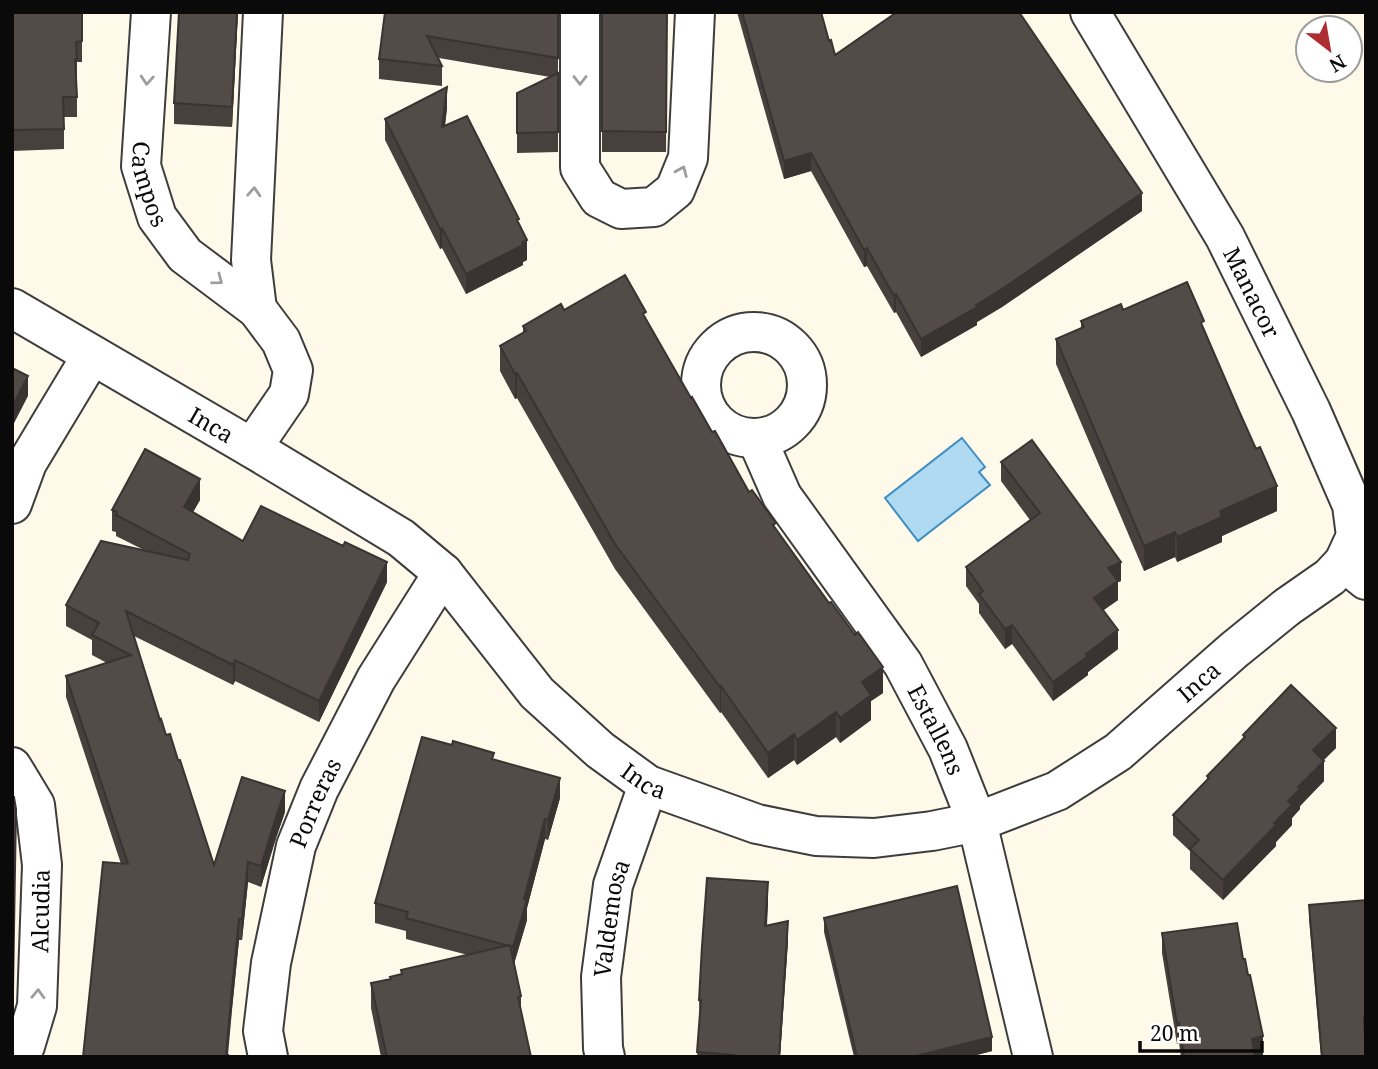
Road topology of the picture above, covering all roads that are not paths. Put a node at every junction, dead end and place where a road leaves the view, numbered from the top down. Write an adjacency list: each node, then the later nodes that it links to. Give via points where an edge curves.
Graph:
1 (151, 12): 7 (street, Campos, one-way to 7, via 141,166 157,217 185,255)
2 (263, 12): 7 (street, Campos, one-way to 2, via 251,260)
3 (580, 12): 4 (street, one-way to 4, via 580,168 599,198 621,209 654,207 675,190 688,158)
4 (695, 12)
5 (1090, 12): 12 (street, Manacor, via 1225,237 1311,411 1352,505)
6 (12, 308): 8 (street, Inca)
7 (257, 309): 10 (street, Campos, via 281,341 293,370 289,394)
8 (92, 355): 10 (street, Inca); 11 (street, via 27,463)
9 (757, 439): 16 (street, Estallens, via 782,496 904,664 948,749)
10 (253, 448): 13 (street, Inca, via 401,538)
11 (12, 504)
12 (1355, 571): 16 (street, Inca, via 1330,577 1287,607 1118,752 1057,791)
13 (443, 573): 15 (street, Inca, via 537,693 600,750); 18 (street, Porreras, via 376,679 319,789 296,846 271,963 263,1031)
14 (12, 767): 17 (street, Alcudia, one-way to 14, via 25,1046 37,1006 43,864 35,805)
15 (648, 785): 16 (street, Inca, via 757,824 817,836 874,838); 19 (street, Valdemosa, via 613,885 601,977)
16 (977, 822): 20 (street, Estallens)
17 (12, 1052)
18 (268, 1057)
19 (605, 1057)
20 (1033, 1057)

